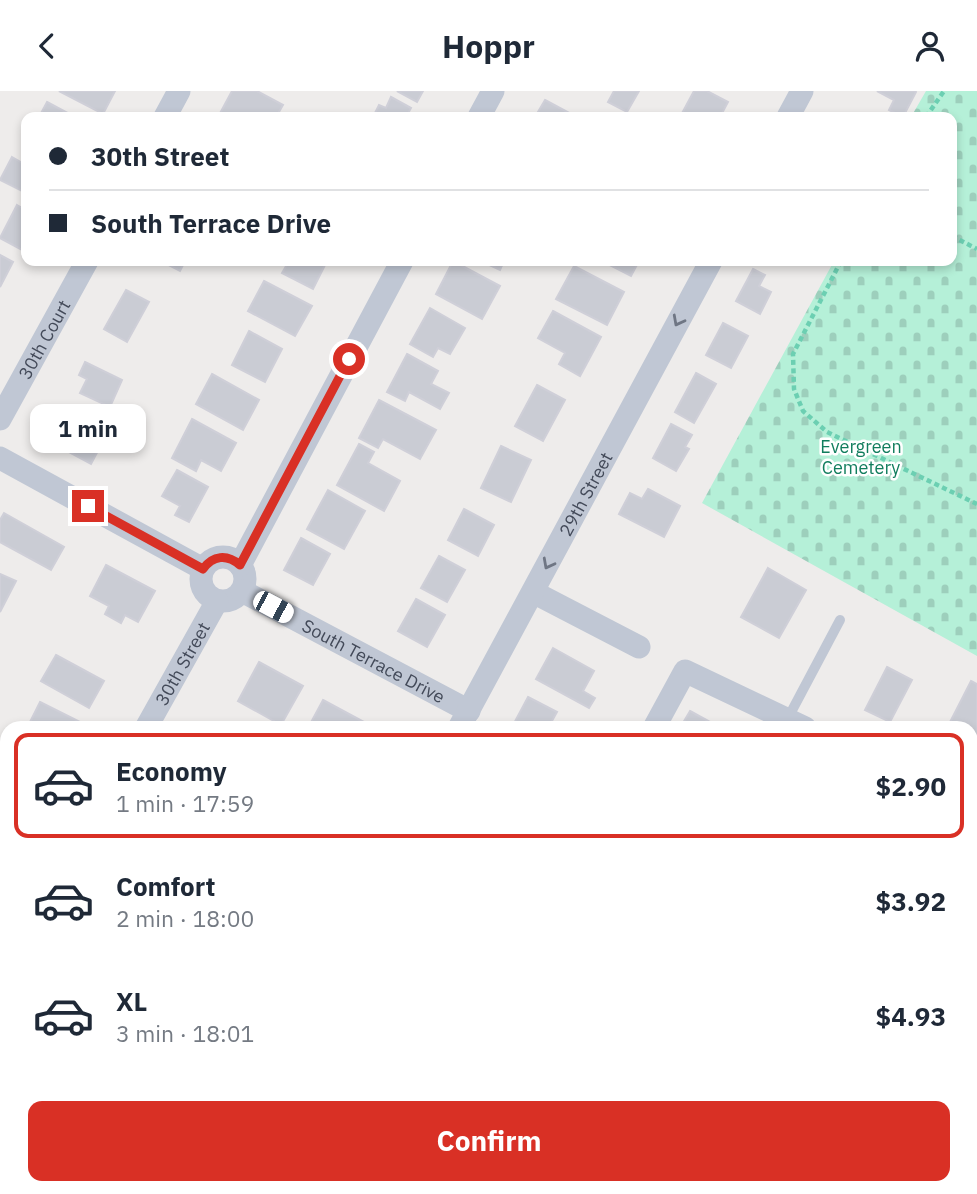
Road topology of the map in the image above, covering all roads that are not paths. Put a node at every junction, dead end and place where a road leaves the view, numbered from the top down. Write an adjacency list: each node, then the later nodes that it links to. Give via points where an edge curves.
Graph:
1 (179, 91): 4 (street)
2 (493, 91): 5 (street)
3 (802, 91): 6 (street)
4 (168, 112)
5 (482, 112)
6 (791, 112)
7 (84, 266): 10 (street, 30th Court)
8 (399, 266): 12 (street)
9 (708, 266): 15 (street, 29th Street, one-way to 15)
10 (0, 419)
11 (0, 458): 13 (street)
12 (240, 565): 13 (street, via 220,557); 14 (street, via 245,577)
13 (203, 569): 16 (street, via 202,588)
14 (242, 591): 16 (street, via 231,600); 19 (street, South Terrace Drive)
15 (533, 592): 18 (street); 19 (street, 29th Street)
16 (217, 601): 20 (street, 30th Street)
17 (840, 620): 23 (lane)
18 (639, 647)
19 (464, 720)
20 (150, 721)
21 (658, 721): 22 (street, via 685,671)
22 (793, 721)
23 (798, 721)

